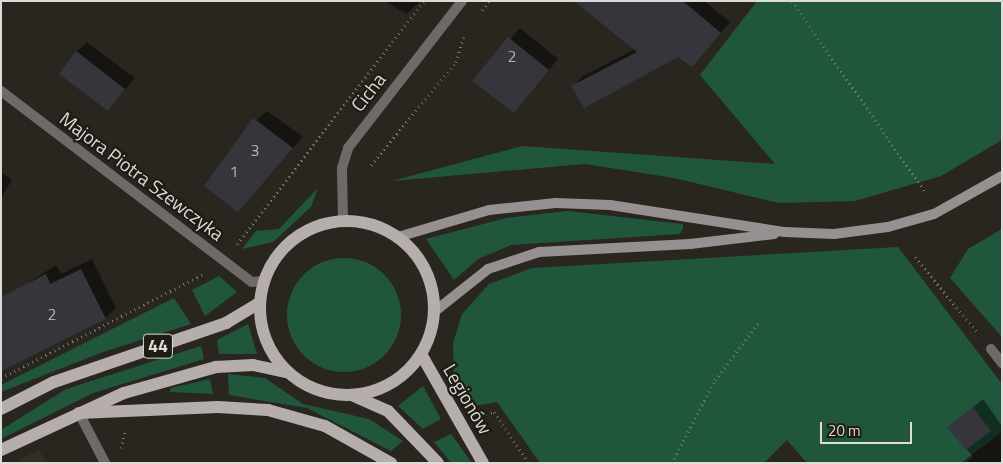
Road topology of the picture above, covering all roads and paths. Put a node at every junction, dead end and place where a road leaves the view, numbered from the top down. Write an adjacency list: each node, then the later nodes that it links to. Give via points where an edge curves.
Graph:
1 (424, 1): 15 (path)
2 (462, 1): 11 (street, Cicha, via 348,148 342,168)
3 (489, 1): 5 (path)
4 (792, 1): 10 (path)
5 (479, 15)
6 (469, 28): 8 (path, via 456,62)
7 (1, 91): 15 (street, Majora Piotra Szewczyka)
8 (371, 165)
9 (1002, 176): 12 (street, via 980,192 934,214 888,227 834,234)
10 (925, 192)
11 (343, 221): 13 (main road, 44, via 372,224); 16 (main road, 44, via 315,227 290,241)
12 (785, 232): 13 (street, via 610,205 556,203 489,210); 18 (street, via 690,244 539,252 488,269)
13 (398, 237): 18 (main road, 44, via 417,256 429,279)
14 (915, 257): 20 (path)
15 (224, 261): 16 (street, Majora Piotra Szewczyka, via 252,282); 24 (path, via 179,289)
16 (263, 281): 17 (main road, 44)
17 (259, 303): 23 (main road, 44, via 262,328 271,352); 26 (main road, 44, via 226,323 54,382)
18 (434, 312): 21 (main road, 44)
19 (760, 320): 35 (path, via 715,380)
20 (990, 349): 22 (street)
21 (421, 354): 25 (main road, 44, via 394,381); 33 (main road, Legionów)
22 (1002, 363)
23 (286, 372): 25 (main road, 44, via 322,392); 27 (main road, 44, via 253,364 216,367 124,393)
24 (1, 378)
25 (354, 396): 32 (main road, 44, via 388,411)
26 (1, 409)
27 (79, 413): 29 (main road, 44); 30 (street); 31 (main road, via 218,407 268,410 325,426)
28 (476, 416): 34 (path, via 494,412)
29 (1, 450)
30 (105, 463)
31 (391, 463)
32 (438, 463)
33 (483, 463)
34 (529, 463)
35 (672, 463)

